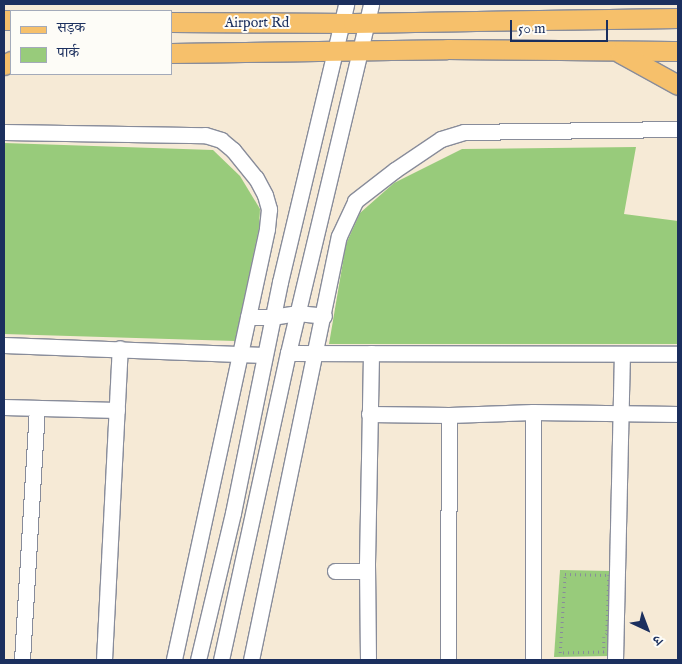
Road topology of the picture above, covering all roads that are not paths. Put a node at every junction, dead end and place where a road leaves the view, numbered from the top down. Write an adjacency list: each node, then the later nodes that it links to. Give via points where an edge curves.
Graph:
1 (346, 4): 8 (street)
2 (371, 4): 7 (street)
3 (656, 4): 5 (main road)
4 (678, 18): 5 (main road, Airport Rd)
5 (632, 19): 7 (main road, Airport Rd)
6 (172, 22): 8 (main road, Airport Rd)
7 (368, 22): 8 (main road, Airport Rd); 11 (street)
8 (342, 23): 10 (street)
9 (678, 51): 12 (main road)
10 (336, 52): 11 (main road); 13 (main road); 18 (street)
11 (361, 52): 12 (main road, via 447,49); 19 (street)
12 (618, 52): 14 (main road)
13 (172, 53)
14 (678, 85)
15 (678, 129): 20 (street, via 464,132 441,139 365,192 349,211)
16 (4, 132): 17 (street, via 166,133 205,135 221,140 233,150 266,195)
17 (267, 229): 18 (street); 23 (street)
18 (291, 234): 24 (street)
19 (316, 236): 20 (street); 21 (street)
20 (340, 236): 22 (street)
21 (297, 314): 22 (street); 24 (street); 29 (street)
22 (324, 316): 27 (street)
23 (248, 317): 24 (street); 28 (street)
24 (272, 317): 31 (street)
25 (4, 345): 26 (street)
26 (120, 348): 28 (street); 36 (street)
27 (317, 352): 29 (street); 30 (street); 49 (street)
28 (240, 353): 31 (street); 46 (street)
29 (288, 353): 48 (street)
30 (372, 353): 32 (street); 39 (street)
31 (264, 354): 47 (street, via 233,513)
32 (622, 354): 33 (street); 38 (street)
33 (678, 354)
34 (4, 407): 35 (street)
35 (37, 408): 36 (street); 44 (street)
36 (117, 410): 45 (street)
37 (533, 412): 38 (street); 41 (street); 52 (street)
38 (621, 413): 40 (street); 53 (street)
39 (369, 414): 41 (street); 43 (street)
40 (678, 414)
41 (449, 415): 51 (street)
42 (335, 571): 43 (street)
43 (367, 571): 50 (street)
44 (22, 660)
45 (104, 660)
46 (174, 660)
47 (198, 660)
48 (220, 660)
49 (251, 660)
50 (368, 660)
51 (448, 660)
52 (533, 660)
53 (615, 660)

